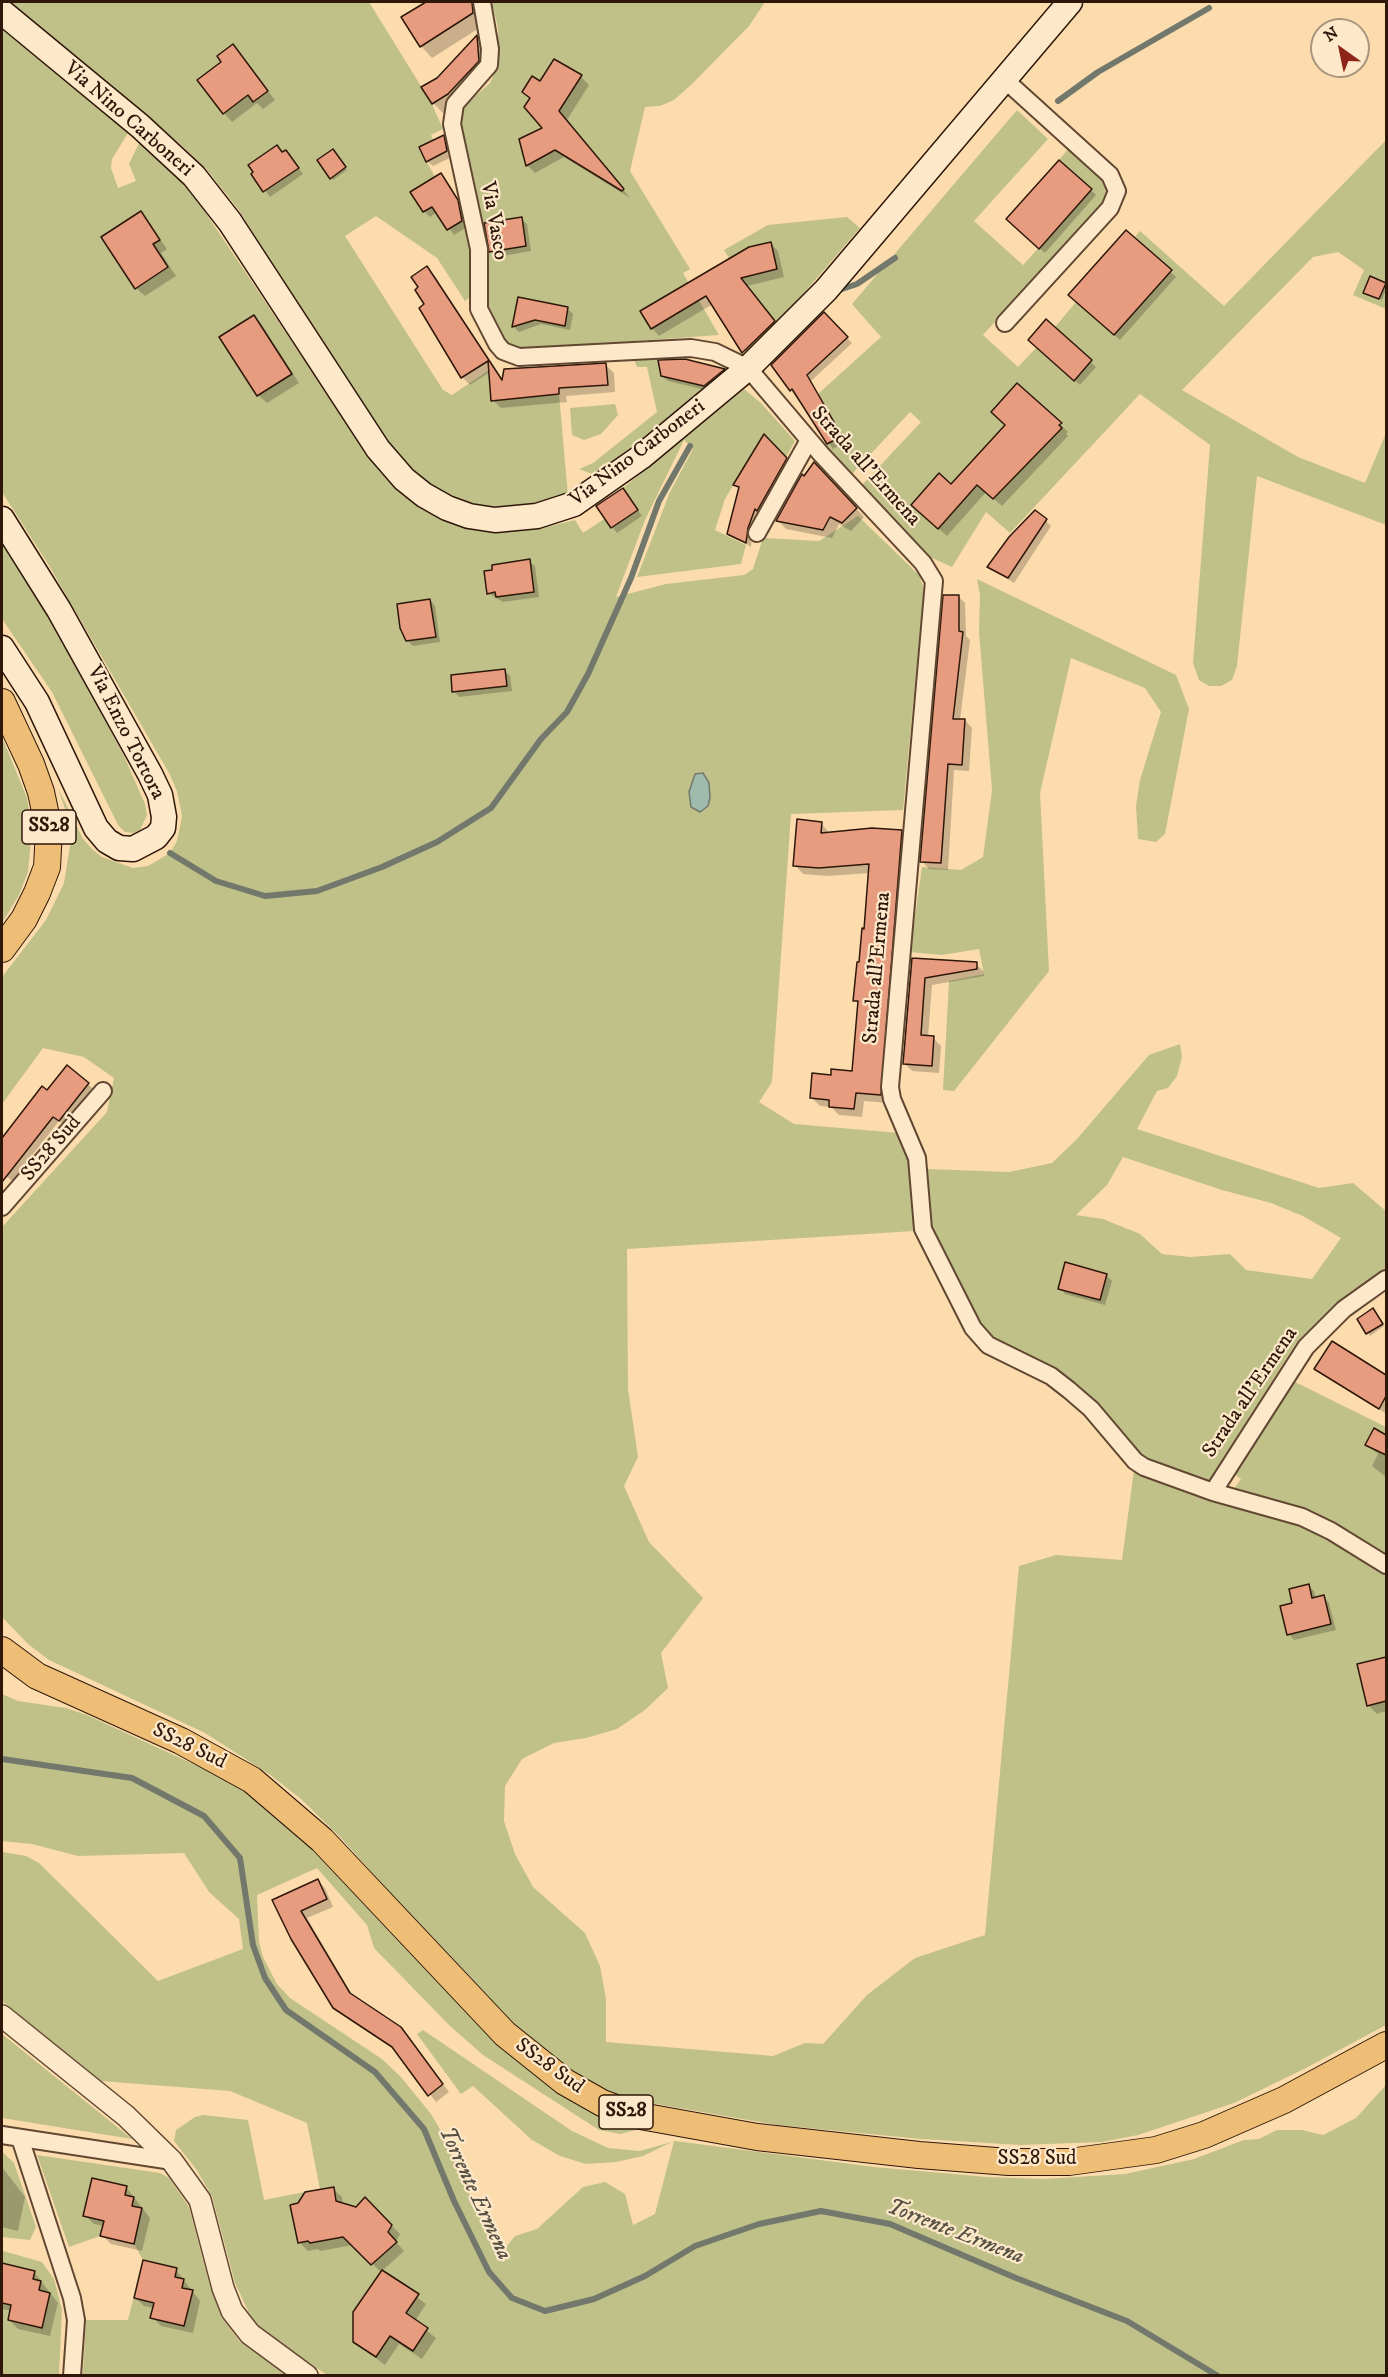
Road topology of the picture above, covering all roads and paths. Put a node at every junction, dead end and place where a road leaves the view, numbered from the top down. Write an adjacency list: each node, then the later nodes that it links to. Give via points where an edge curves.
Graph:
1 (482, 2): 6 (street, Via Vasco, via 489,65 455,104 452,124 480,254 480,313 497,344 519,357 691,348 715,352)
2 (1070, 2): 4 (main road, Via Nino Carboneri)
3 (2, 12): 6 (main road, Via Nino Carboneri, via 194,176 230,222 389,464 441,505 469,516 495,520 565,509 641,457)
4 (1004, 79): 5 (street, via 1110,175 1117,191 1110,208); 6 (main road, Via Nino Carboneri, via 826,291)
5 (1005, 323)
6 (748, 368): 7 (street, Strada all'Ermena)
7 (809, 440): 9 (street); 16 (street, Strada all'Ermena, via 923,563 934,581 890,1087 917,1158 923,1229 982,1340 1060,1383 1144,1467)
8 (2, 519): 10 (main road, Via Enzo Tortora, via 59,610 160,795 163,828 146,845 119,848 96,828 37,702)
9 (757, 532)
10 (2, 648)
11 (2, 702): 12 (main road, SS28, via 31,764 49,830 46,867 37,894)
12 (2, 949)
13 (103, 1091): 14 (street, SS28 Sud)
14 (2, 1206)
15 (1386, 1279): 16 (street, Strada all'Ermena, via 1344,1309 1306,1347)
16 (1213, 1492): 17 (street, Strada all'Ermena, via 1316,1523)
17 (1386, 1565)
18 (2, 1650): 20 (main road, SS28 Sud / SS28, via 37,1676 190,1745 252,1780 322,1840 505,2034 565,2082 602,2103 635,2115 757,2137 919,2155 1039,2162 1090,2160 1156,2150 1231,2125)
19 (2, 2016): 23 (street, via 126,2116)
20 (1386, 2045)
21 (2, 2135): 22 (street)
22 (20, 2138): 23 (street); 24 (street, via 72,2298 76,2319)
23 (172, 2161): 25 (street, via 200,2199 232,2311 250,2334)
24 (72, 2376)
25 (308, 2376)

